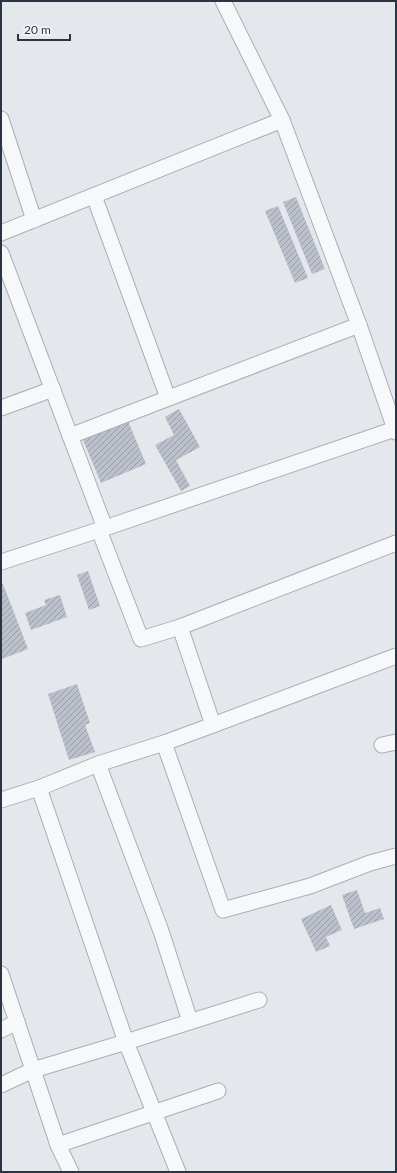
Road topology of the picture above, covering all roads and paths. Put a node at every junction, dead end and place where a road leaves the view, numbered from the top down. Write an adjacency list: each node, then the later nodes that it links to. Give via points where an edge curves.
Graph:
1 (223, 1): 3 (street)
2 (1, 119): 5 (street)
3 (282, 120): 4 (street); 8 (street)
4 (94, 196): 5 (street); 10 (street)
5 (34, 220): 6 (street)
6 (1, 233)
7 (1, 253): 9 (street)
8 (359, 325): 10 (street); 12 (street)
9 (53, 389): 11 (street); 13 (street)
10 (168, 398): 13 (street)
11 (1, 408)
12 (396, 431): 14 (street)
13 (70, 436): 14 (street)
14 (102, 529): 16 (street); 17 (street, via 141,640)
15 (396, 543): 17 (street)
16 (1, 562)
17 (180, 628): 19 (street)
18 (396, 656): 19 (street)
19 (213, 725): 20 (street)
20 (164, 743): 21 (street); 24 (street, via 224,910 310,886)
21 (98, 764): 22 (street); 27 (street, via 161,931)
22 (39, 788): 23 (street); 30 (street)
23 (1, 800)
24 (396, 856)
25 (1, 974): 28 (street)
26 (259, 1000): 27 (street)
27 (190, 1021): 30 (street)
28 (17, 1022): 29 (street); 31 (street)
29 (1, 1030)
30 (126, 1042): 31 (street); 34 (street)
31 (33, 1070): 32 (street); 35 (street)
32 (1, 1085)
33 (218, 1091): 34 (street)
34 (155, 1112): 35 (street); 37 (street)
35 (58, 1145): 36 (street)
36 (71, 1172)
37 (178, 1172)

